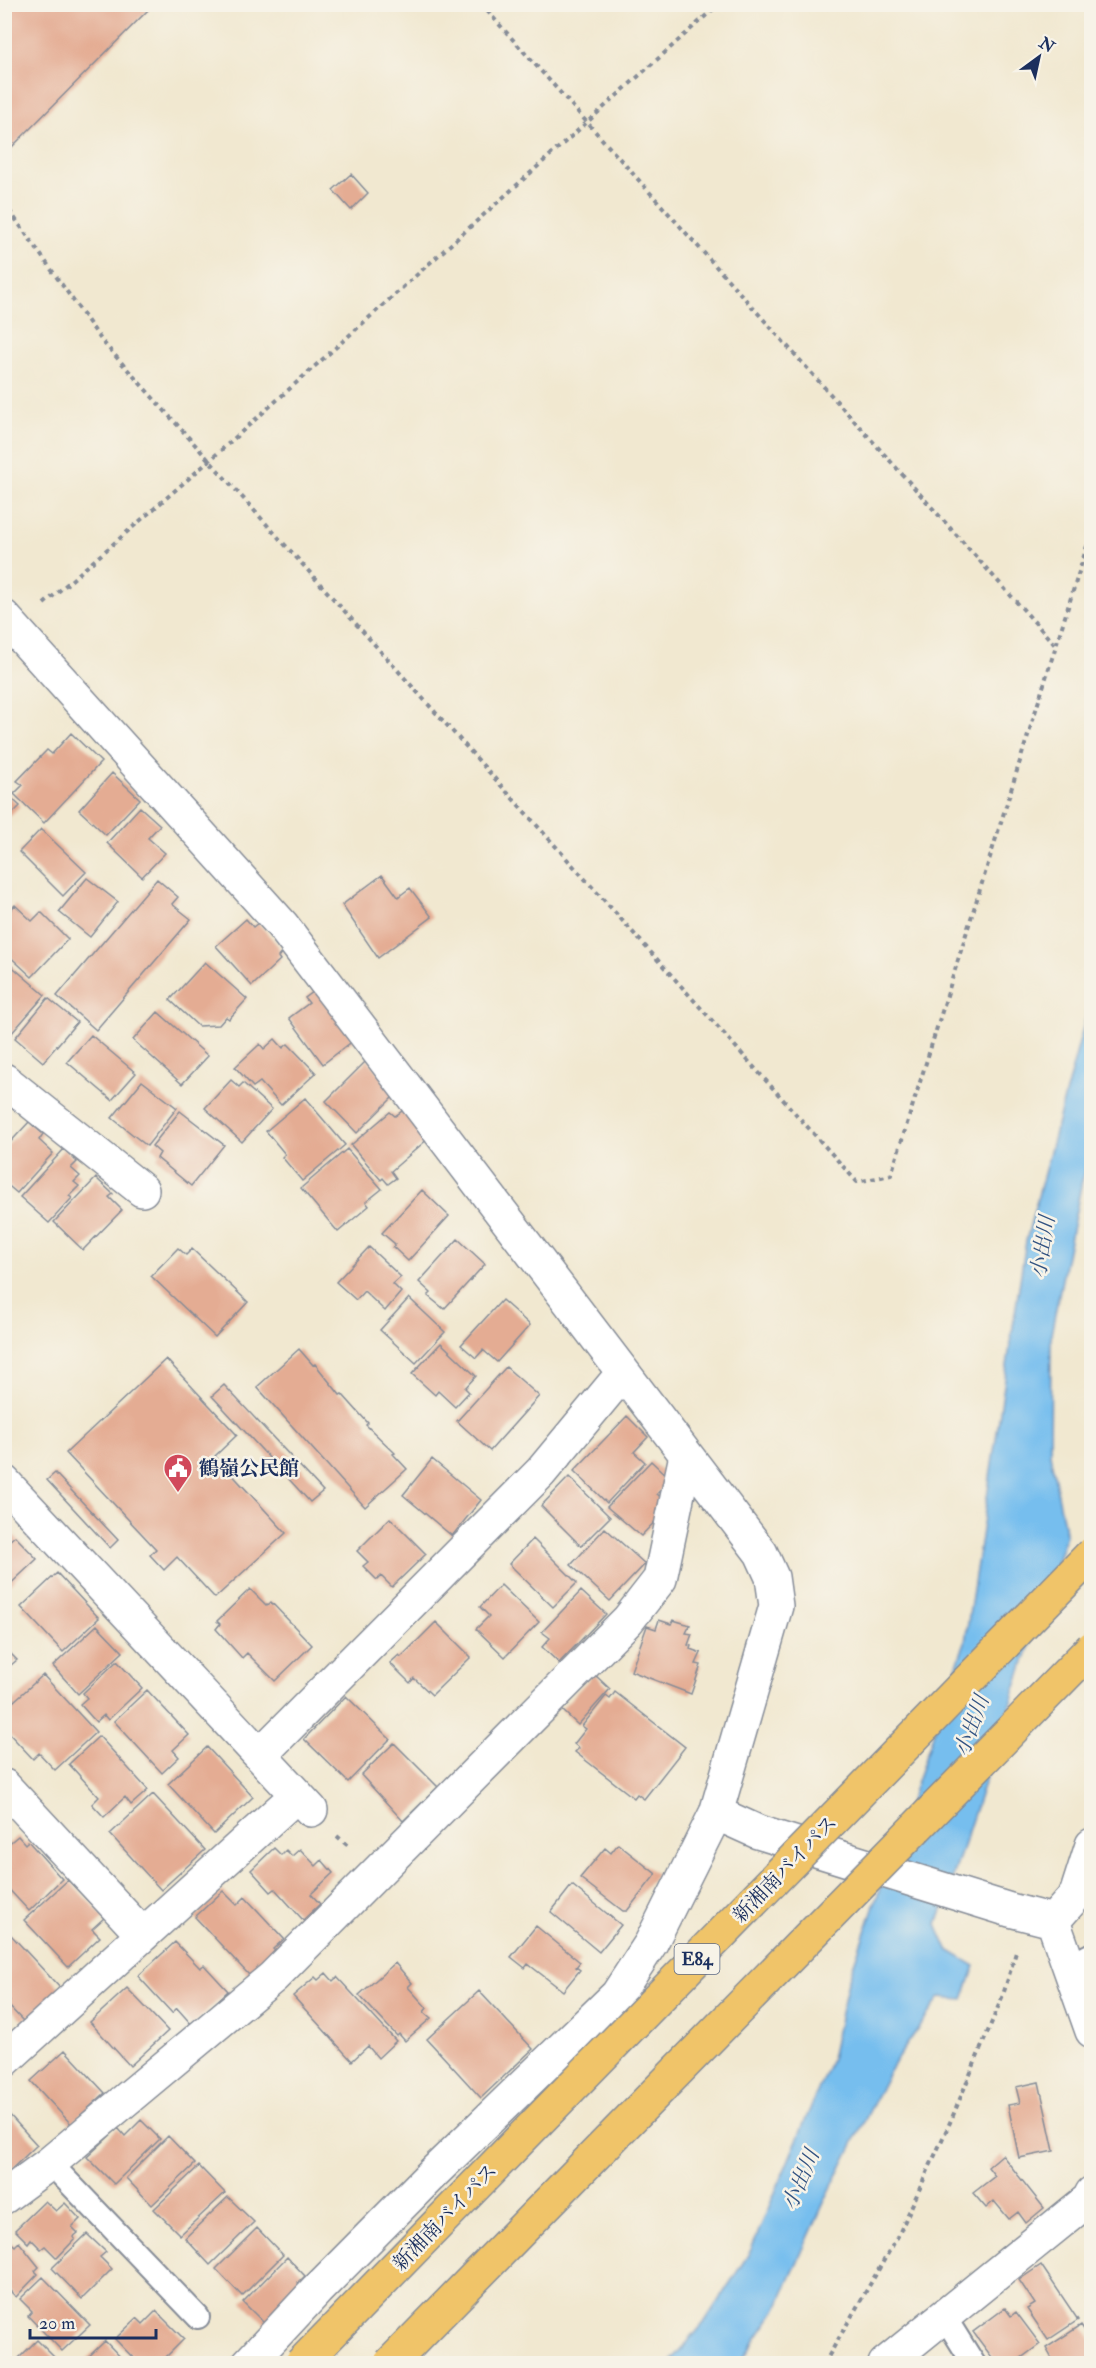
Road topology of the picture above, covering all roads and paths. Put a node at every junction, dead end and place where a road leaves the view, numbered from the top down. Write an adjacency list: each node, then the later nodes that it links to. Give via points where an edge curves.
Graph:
1 (481, 4): 3 (path)
2 (719, 4): 3 (path)
3 (587, 123): 5 (path); 8 (path)
4 (4, 203): 5 (path, via 102,340)
5 (208, 461): 7 (path); 8 (path, via 857,1182 891,1175)
6 (1092, 530): 8 (path)
7 (8, 631): 11 (street, via 282,925)
8 (1056, 645)
9 (4, 1080): 10 (street)
10 (142, 1190)
11 (623, 1373): 12 (street); 16 (street, via 541,1472)
12 (686, 1455): 19 (street, via 761,1553 772,1577 776,1606); 21 (street, via 660,1580 628,1620)
13 (4, 1482): 16 (street)
14 (1092, 1554): 33 (highway, 新湘南バイパス / E84, bridge)
15 (1092, 1648): 34 (highway, bridge)
16 (260, 1755): 18 (street)
17 (4, 1786): 23 (street)
18 (304, 1803): 21 (path); 23 (street)
19 (716, 1813): 22 (street, bridge, via 758,1832); 32 (street, via 651,1943 616,1995 422,2184)
20 (1092, 1845): 22 (street, via 1076,1895)
21 (375, 1873): 27 (street, via 273,1977)
22 (1030, 1915): 24 (street); 35 (path, via 1003,1995 898,2236)
23 (143, 1935): 26 (street)
24 (1080, 1960): 25 (street)
25 (1092, 2031)
26 (4, 2061)
27 (50, 2163): 28 (street); 31 (lane)
28 (4, 2197)
29 (1091, 2197): 30 (street)
30 (944, 2316): 36 (street); 37 (lane)
31 (198, 2317)
32 (248, 2364)
33 (302, 2364)
34 (390, 2364)
35 (824, 2364)
36 (885, 2364)
37 (974, 2364)

